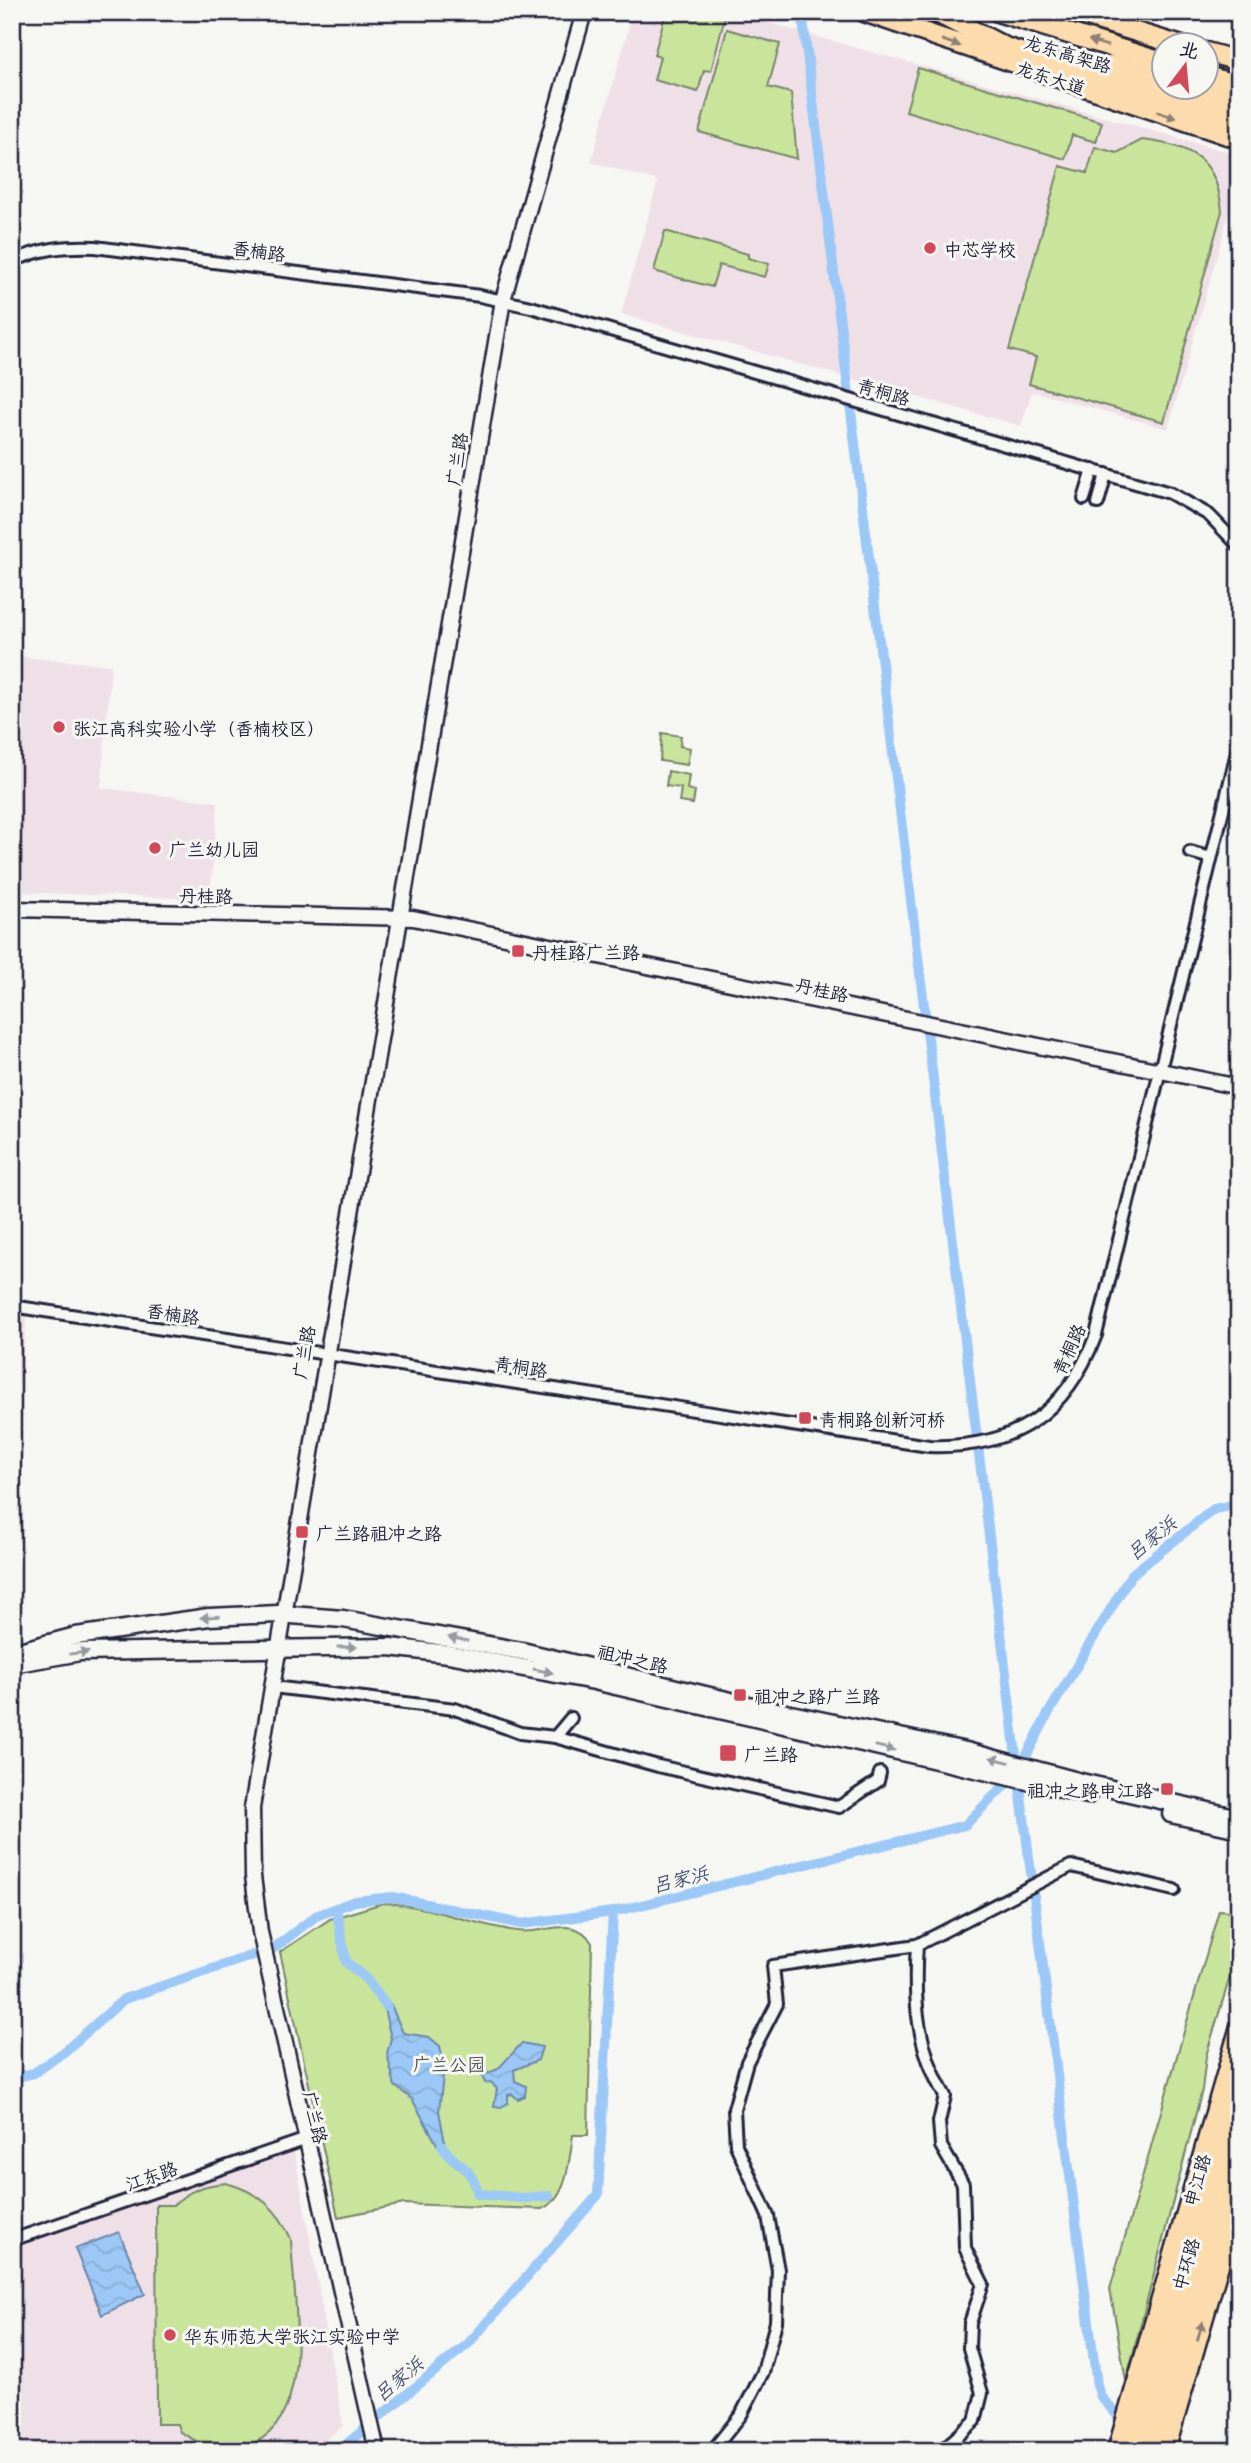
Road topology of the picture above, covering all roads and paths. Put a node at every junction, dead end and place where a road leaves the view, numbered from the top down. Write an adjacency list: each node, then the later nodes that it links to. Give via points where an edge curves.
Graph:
1 (584, 12): 16 (street, 广兰路)
2 (864, 12): 14 (main road, 龙东大道, one-way to 14)
3 (999, 12): 8 (highway, 龙东高架路, one-way to 3)
4 (1070, 12): 6 (main road)
5 (936, 13): 10 (highway, 龙东高架路); 13 (highway, via 1006,48)
6 (1150, 36)
7 (1220, 56): 9 (main road)
8 (1150, 59)
9 (1239, 61)
10 (1150, 78)
11 (1220, 99): 12 (highway)
12 (1239, 105)
13 (1239, 120)
14 (1239, 139)
15 (12, 262): 16 (street, 香楠路, via 66,246 95,247)
16 (503, 300): 17 (street, 青桐路); 26 (street, 广兰路)
17 (1093, 470): 18 (street, 青桐路); 19 (street)
18 (1106, 474): 20 (street); 21 (street, 青桐路, via 1197,506)
19 (1084, 499)
20 (1098, 503)
21 (1239, 545)
22 (1239, 744): 24 (street, 青桐路)
23 (1190, 852): 24 (street)
24 (1211, 858): 27 (street, 青桐路)
25 (12, 909): 26 (street, 丹桂路)
26 (398, 920): 27 (street, 丹桂路, via 413,918); 31 (street, 广兰路, via 377,1015)
27 (1159, 1075): 28 (street, 丹桂路); 29 (street, 丹桂路); 31 (street, 青桐路, via 1109,1287 1088,1355 1079,1375 1051,1408 995,1440 957,1447 929,1446)
28 (1239, 1087)
29 (1239, 1094)
30 (12, 1306): 31 (street, 香楠路)
31 (325, 1354): 32 (street, 广兰路)
32 (282, 1614): 33 (street, 广兰路); 34 (main road, 祖冲之路, one-way to 34, via 150,1624); 39 (main road, 祖冲之路, one-way to 32, via 522,1651 380,1625)
33 (276, 1649): 35 (main road, 祖冲之路, one-way to 33, via 80,1652); 36 (street, 广兰路); 39 (main road, 祖冲之路, one-way to 39, via 390,1647 448,1654); 45 (street, 广兰路, via 246,1819 247,1877)
34 (12, 1653)
35 (12, 1664)
36 (273, 1687): 38 (street, via 456,1709 520,1733); 45 (street, 广兰路, via 252,1808)
37 (571, 1718): 38 (street)
38 (555, 1737): 40 (street, via 658,1766 839,1807 878,1781)
39 (962, 1758): 41 (main road, 祖冲之路)
40 (880, 1773)
41 (1079, 1787): 42 (main road, 祖冲之路); 43 (main road, 祖冲之路)
42 (1239, 1818)
43 (1239, 1829)
44 (1174, 1890): 46 (street, via 1071,1866)
45 (257, 1933): 47 (street, 广兰路)
46 (916, 1945): 58 (street, via 773,1966 777,2004 747,2062 734,2109 736,2145 768,2216 778,2270 776,2322 763,2372 741,2415); 59 (street, via 919,2035 945,2096 939,2122 941,2146 963,2184 965,2248 983,2284 970,2323 969,2348 982,2393 975,2421)
47 (267, 1978): 50 (street, 广兰路); 54 (street, 广兰路)
48 (1239, 2030): 60 (main road, 申江路)
49 (1239, 2077): 61 (highway, 中环路)
50 (302, 2141): 53 (street, 江东路); 54 (street, 广兰路)
51 (1239, 2144): 55 (highway, 中环路)
52 (1239, 2196): 55 (main road, one-way to 52)
53 (12, 2240)
54 (364, 2409): 56 (street, 广兰路); 57 (street, 广兰路)
55 (1161, 2448)
56 (370, 2451)
57 (377, 2451)
58 (712, 2451)
59 (941, 2451)
60 (1117, 2451)
61 (1132, 2451)

